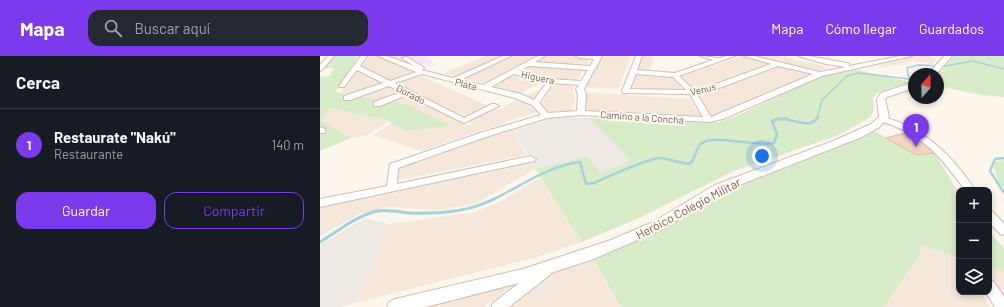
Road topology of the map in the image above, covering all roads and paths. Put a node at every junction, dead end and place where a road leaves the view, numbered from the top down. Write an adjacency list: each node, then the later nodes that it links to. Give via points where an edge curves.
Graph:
1 (331, 56): 20 (street)
2 (364, 56): 21 (street)
3 (381, 56): 24 (street, Plata)
4 (508, 56): 30 (street)
5 (542, 56): 17 (street)
6 (579, 56): 13 (street)
7 (639, 56): 26 (street)
8 (703, 56): 16 (street)
9 (732, 56): 16 (street)
10 (747, 56): 18 (street)
11 (801, 56): 19 (street)
12 (910, 56): 19 (street, Camino a la Concha)
13 (598, 57): 22 (street)
14 (405, 58): 27 (street)
15 (946, 59): 23 (street)
16 (719, 60): 29 (street)
17 (530, 64): 22 (street); 25 (street)
18 (777, 64): 28 (street); 38 (street, Venus)
19 (858, 67): 28 (street, Camino a la Concha)
20 (320, 68)
21 (357, 68): 32 (street, Dorado); 34 (street)
22 (594, 68): 33 (street)
23 (938, 68)
24 (420, 72): 27 (street, Plata); 32 (street)
25 (515, 72): 31 (street, Higuera); 36 (street)
26 (634, 72): 29 (street); 38 (street, Venus, via 626,91)
27 (428, 74): 30 (street, Plata)
28 (820, 74): 46 (street, Camino a la Concha, via 720,118)
29 (675, 75): 38 (street)
30 (454, 80): 36 (street, Plata)
31 (551, 81): 33 (street, Higuera); 40 (street)
32 (389, 83): 37 (street, Dorado); 39 (street)
33 (584, 83): 43 (street, via 580,89)
34 (342, 86)
35 (908, 87): 45 (street, via 881,99)
36 (484, 88): 40 (street, Plata)
37 (406, 93): 41 (street); 42 (street, Dorado, via 464,121)
38 (693, 93): 46 (street)
39 (347, 98)
40 (535, 103): 44 (street, Plata)
41 (377, 104)
42 (495, 106)
43 (581, 113): 44 (street, Camino a la Concha); 46 (street, Camino a la Concha)
44 (546, 116): 49 (street, Camino a la Concha, via 393,166)
45 (883, 119): 48 (street, via 916,132 932,143); 53 (street, Heróico Colegio Militar, via 874,128 728,184 648,231)
46 (708, 120)
47 (531, 159): 49 (street)
48 (968, 187)
49 (392, 188): 50 (street)
50 (320, 203)
51 (992, 218): 52 (street)
52 (1004, 231)
53 (548, 269): 55 (street, Heróico Colegio Militar); 56 (street)
54 (992, 290): 57 (street)
55 (395, 307)
56 (498, 307)
57 (1003, 307)

